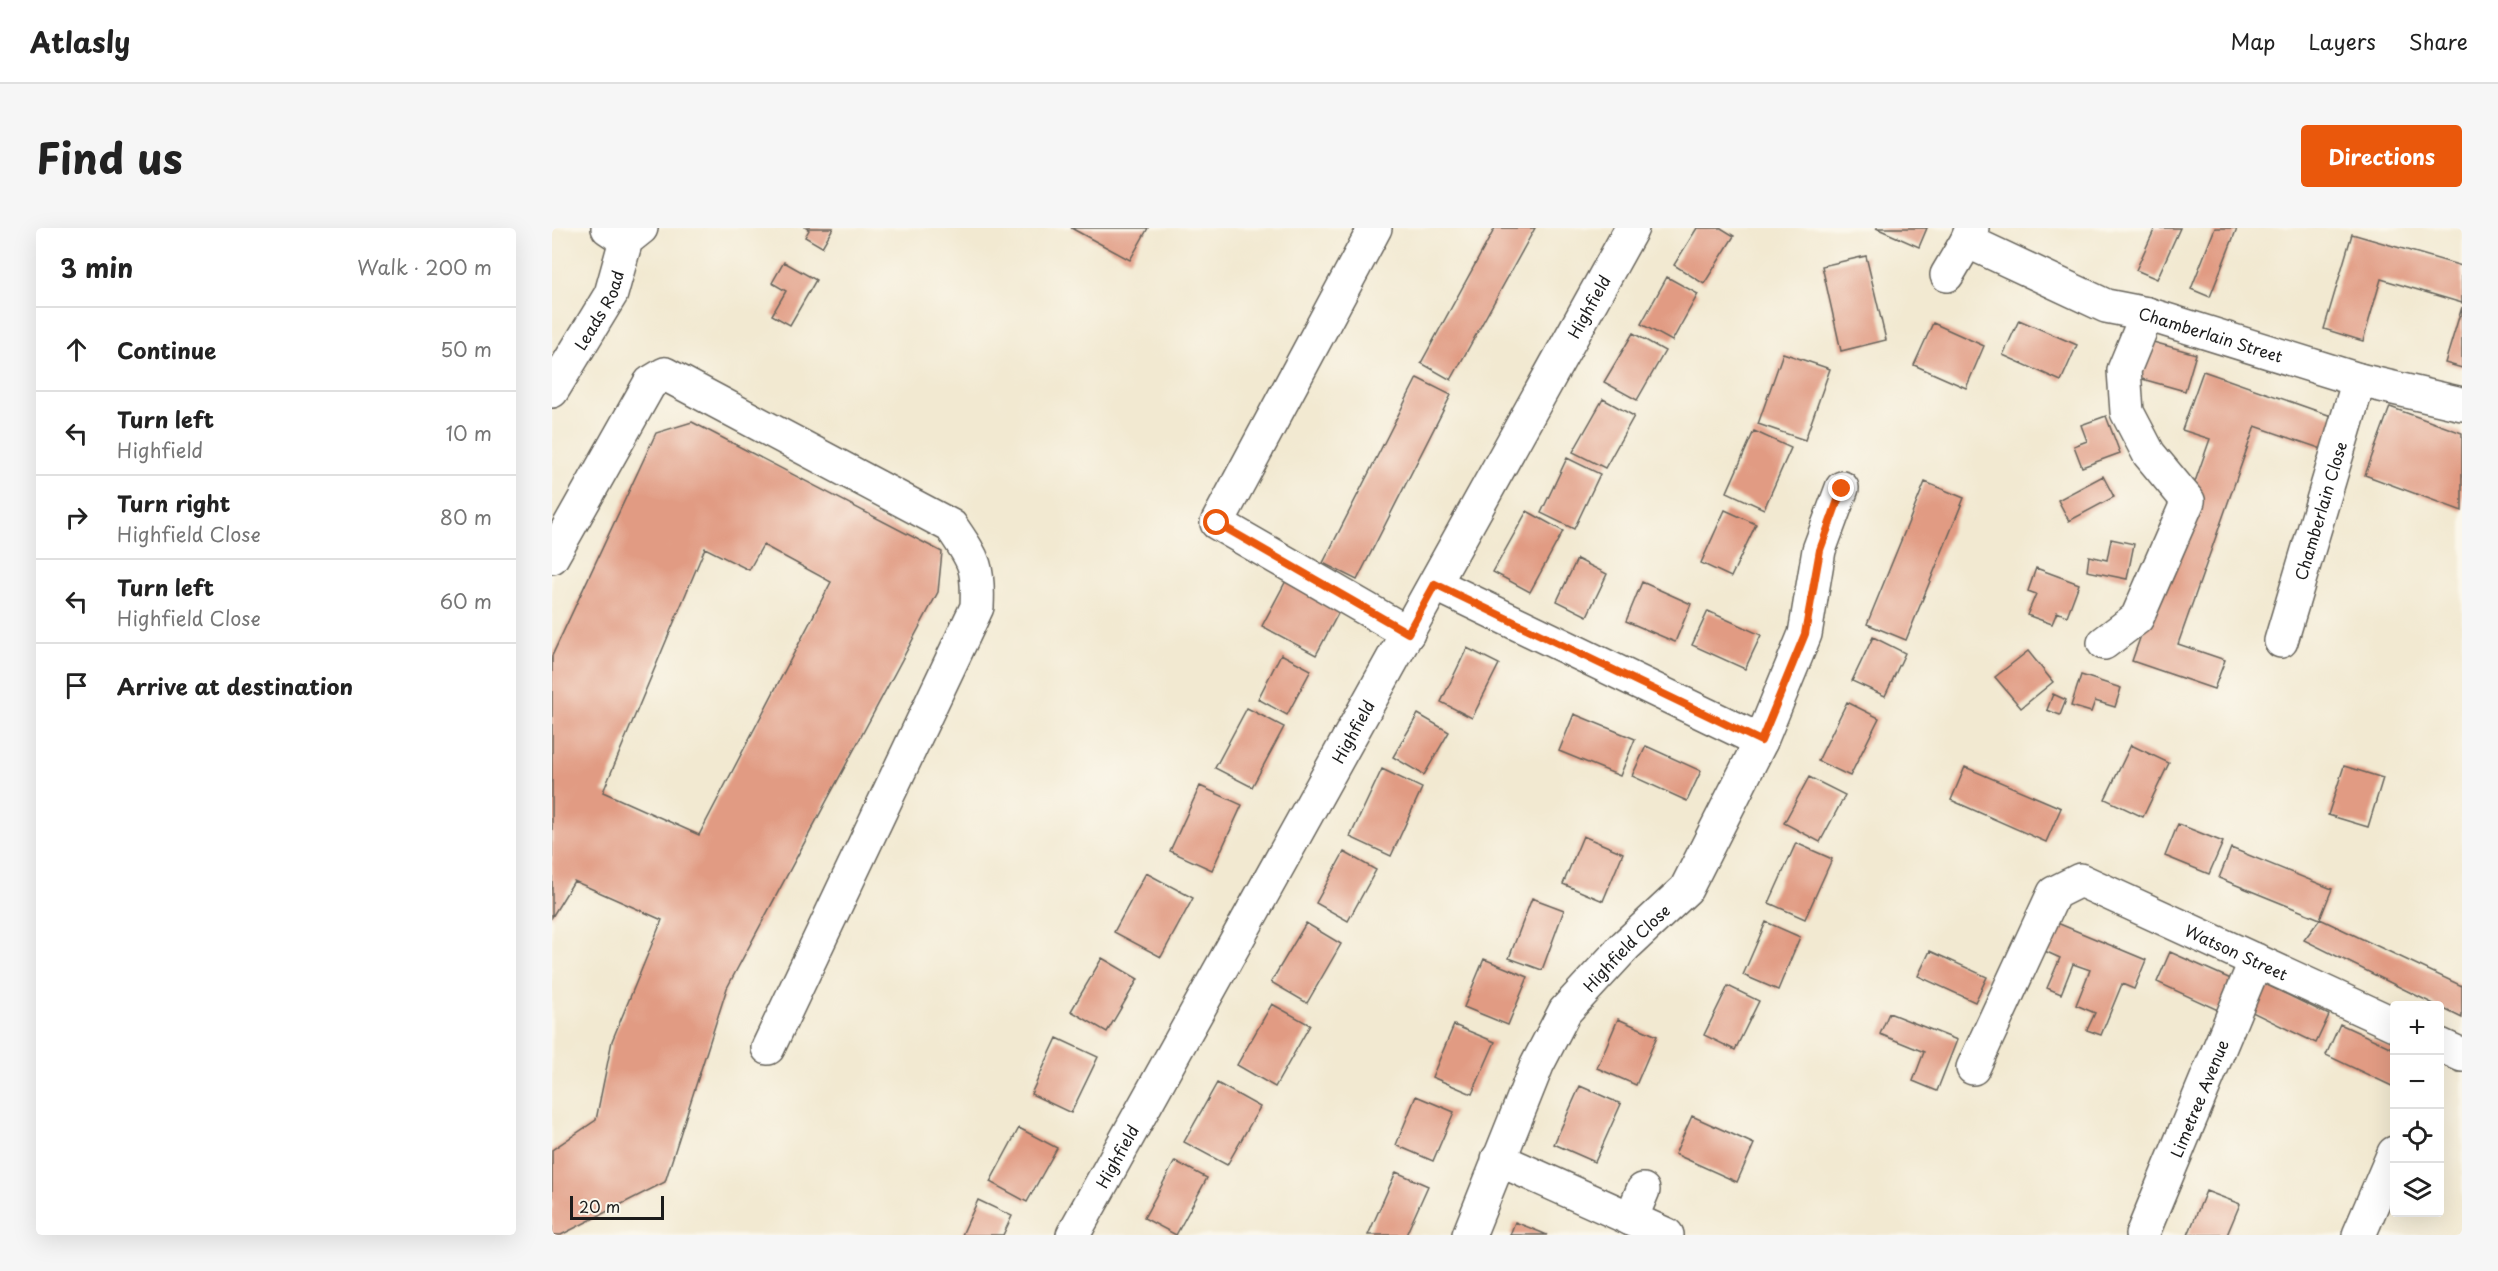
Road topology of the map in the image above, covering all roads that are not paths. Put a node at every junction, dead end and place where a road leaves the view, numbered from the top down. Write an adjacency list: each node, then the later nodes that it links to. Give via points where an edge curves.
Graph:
1 (1374, 228): 13 (street, via 1217,523)
2 (1632, 228): 12 (street, Highfield)
3 (625, 232): 8 (street, Leads Road, via 611,294)
4 (1970, 234): 5 (street, Chamberlain Street); 6 (street, Chamberlain Street, via 2106,306)
5 (1947, 275)
6 (2147, 314): 7 (street, Chamberlain Street); 15 (street, via 2124,370 2127,412 2149,454 2187,501 2138,618)
7 (2360, 380): 9 (street, Chamberlain Street); 14 (street, Chamberlain Close)
8 (552, 391)
9 (2462, 404)
10 (1842, 489): 16 (street, Highfield Close, via 1820,550 1805,634)
11 (552, 558): 19 (street, via 650,383 665,374 951,526 971,554 978,577 977,607)
12 (1435, 584): 13 (street, Highfield); 16 (street)
13 (1408, 633): 23 (street, Highfield)
14 (2281, 640)
15 (2104, 643)
16 (1761, 741): 21 (street, Highfield Close, via 1686,889 1625,946 1565,1011)
17 (2256, 960): 18 (street, Watson Street); 20 (street, Watson Street, via 2080,880 2054,893); 26 (street, Limetree Avenue)
18 (2390, 1022)
19 (768, 1048)
20 (1973, 1068)
21 (1498, 1159): 24 (street, Highfield Close); 25 (street, via 1637,1204)
22 (2390, 1162): 27 (street)
23 (1073, 1235)
24 (1469, 1235)
25 (1667, 1235)
26 (2142, 1235)
27 (2359, 1235)

